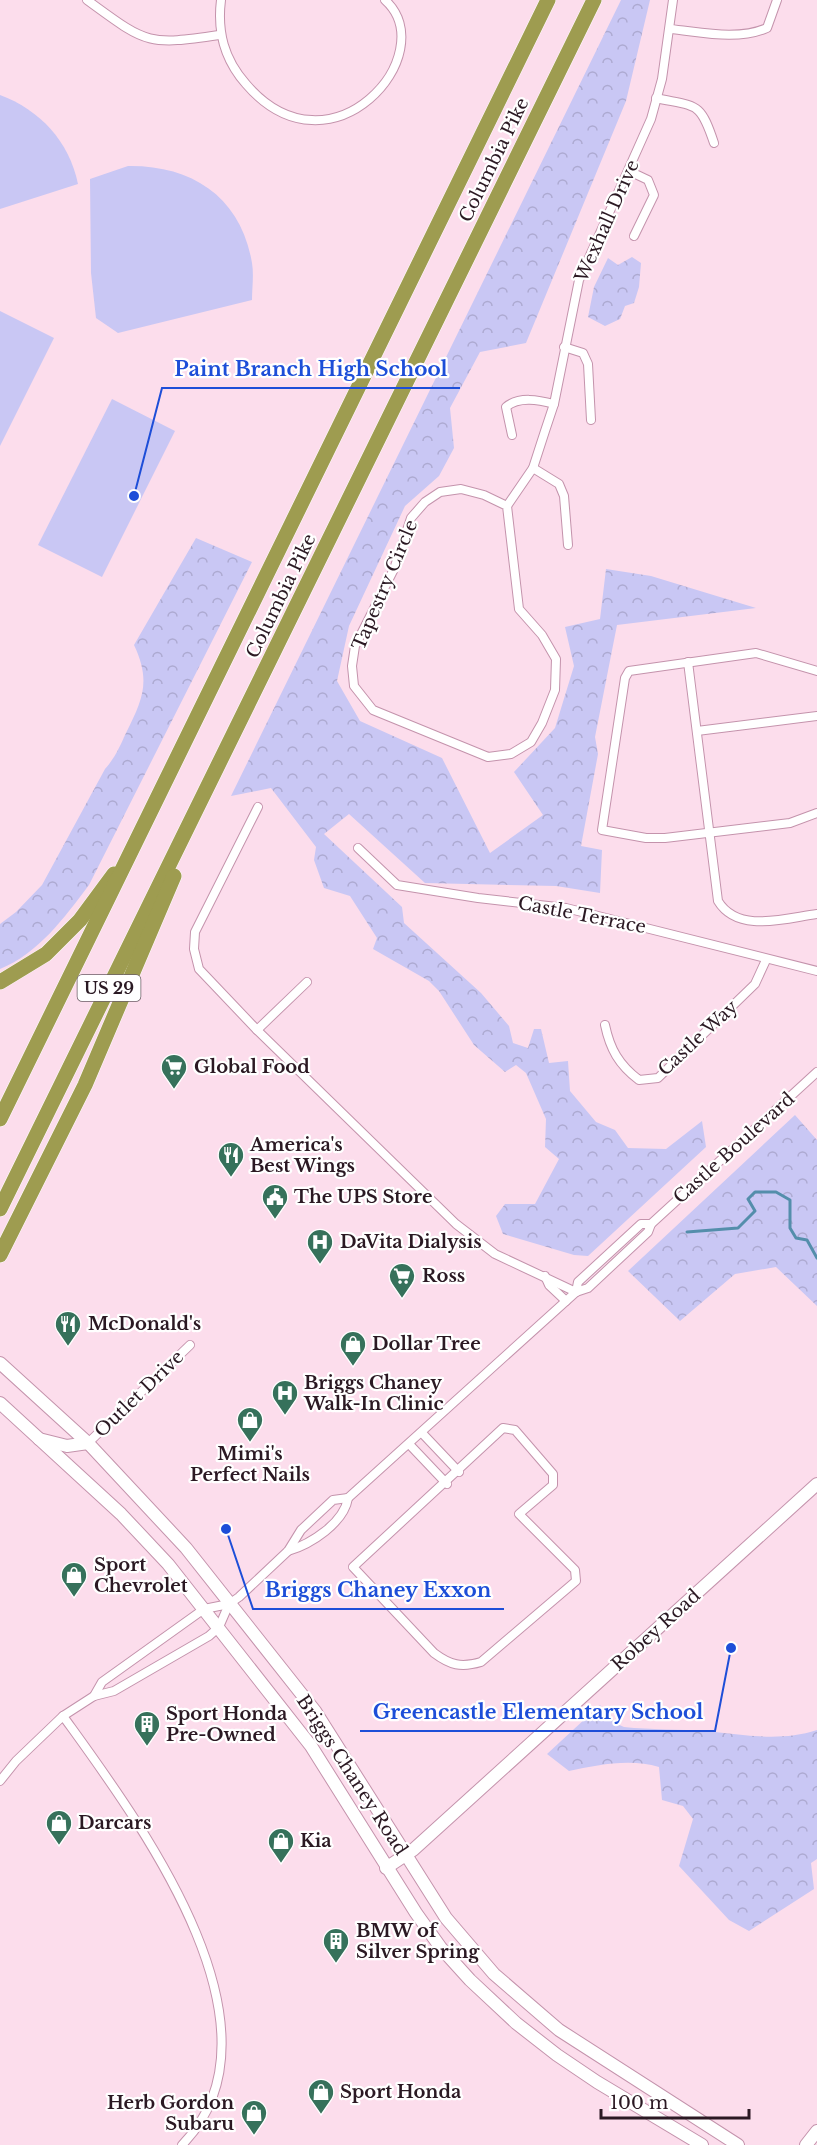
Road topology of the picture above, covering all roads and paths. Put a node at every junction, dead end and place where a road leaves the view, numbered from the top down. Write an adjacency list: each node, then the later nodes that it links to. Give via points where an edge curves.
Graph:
1 (87, 0): 9 (street, via 133,34 152,41)
2 (221, 0): 9 (street)
3 (385, 0): 9 (street, via 394,8 402,28 399,52 390,75 354,111 326,121 299,119 269,106 238,75)
4 (548, 0): 29 (highway, Columbia Pike / US 29)
5 (594, 0): 25 (highway, Columbia Pike / US 29)
6 (673, 0): 8 (street, Wexhall Drive)
7 (777, 0): 8 (street, via 767,28 754,33)
8 (670, 29): 10 (street, Wexhall Drive)
9 (219, 35)
10 (657, 98): 11 (street, via 695,107 705,116); 12 (street, Wexhall Drive)
11 (714, 143)
12 (629, 171): 13 (street, via 648,180 654,195); 14 (street, Wexhall Drive, via 579,280)
13 (634, 236)
14 (564, 347): 15 (street, Wexhall Drive); 16 (street, via 583,353 588,364)
15 (554, 404): 17 (street, via 534,400 511,403 506,408); 18 (street, Wexhall Drive)
16 (591, 420)
17 (512, 435)
18 (533, 468): 19 (street, Wexhall Drive); 20 (street, via 559,484 564,496)
19 (507, 506): 19 (street, Tapestry Circle, via 461,489 440,492 425,502 411,518 394,569 354,646 352,666 354,686 373,710 488,758 511,754 531,742 555,690 556,659 542,635 519,609)
20 (568, 545)
21 (688, 662): 22 (street, via 756,653); 24 (street); 28 (street, via 638,668 629,671 625,678 602,830 646,838)
22 (817, 671)
23 (817, 717): 24 (street)
24 (697, 731): 28 (street)
25 (219, 767): 40 (highway, Columbia Pike / US 29); 41 (highway, via 85,1085)
26 (258, 807): 37 (street, via 195,932 194,949 199,969)
27 (817, 813): 28 (street, via 790,823)
28 (711, 832): 31 (street, via 718,901 723,909 743,920)
29 (136, 846): 34 (highway, via 80,920 46,954); 39 (highway, Columbia Pike / US 29)
30 (357, 848): 32 (street, Castle Terrace, via 397,885 566,908)
31 (817, 914)
32 (766, 960): 33 (street, Castle Terrace); 36 (street, Castle Way, via 755,984 658,1078 639,1080 628,1071 610,1049)
33 (817, 971)
34 (0, 982)
35 (307, 982): 37 (street)
36 (605, 1025)
37 (257, 1030): 42 (street, via 456,1224 495,1254)
38 (817, 1072): 43 (street, Castle Boulevard, via 651,1224 648,1232 588,1288)
39 (0, 1119)
40 (0, 1209)
41 (0, 1255)
42 (544, 1275): 43 (street); 44 (street)
43 (576, 1292): 44 (street, Castle Boulevard)
44 (566, 1301): 48 (street, Castle Boulevard)
45 (189, 1345): 50 (street, Outlet Drive)
46 (0, 1364): 50 (main road, Briggs Chaney Road)
47 (0, 1403): 49 (main road, Briggs Chaney Road)
48 (422, 1433): 51 (street, Castle Boulevard); 52 (street)
49 (38, 1439): 50 (main road, via 67,1446); 58 (main road, Briggs Chaney Road, via 121,1514)
50 (88, 1443): 57 (main road, Briggs Chaney Road, via 186,1548)
51 (409, 1444): 53 (street); 55 (street, Castle Boulevard)
52 (459, 1472): 53 (street); 53 (street, via 503,1428 515,1430 553,1474 553,1485 519,1514 575,1570 576,1581 481,1662 465,1666 449,1664 434,1653 353,1567)
53 (447, 1484)
54 (817, 1484): 63 (main road, Robey Road)
55 (348, 1498): 56 (street, Castle Boulevard, via 333,1500 301,1530); 56 (street, Castle Boulevard, via 346,1511 306,1545)
56 (288, 1551): 57 (street, Castle Boulevard)
57 (229, 1604): 58 (street); 59 (street); 63 (main road, Briggs Chaney Road, via 315,1711)
58 (204, 1609): 59 (main road, Briggs Chaney Road); 60 (street, via 102,1682)
59 (219, 1627): 60 (street, via 114,1691); 64 (main road, Briggs Chaney Road, via 311,1746)
60 (94, 1696): 61 (street)
61 (63, 1716): 62 (street); 66 (street, via 167,1870 208,1967 221,2028 221,2070 214,2096)
62 (0, 1781)
63 (405, 1857): 64 (main road, Robey Road); 68 (main road, Briggs Chaney Road, via 446,1918 502,1981 559,2030)
64 (386, 1868): 67 (main road, Briggs Chaney Road, via 441,1948 516,2023 597,2082)
65 (817, 2131): 69 (main road)
66 (182, 2145)
67 (702, 2145)
68 (738, 2145)
69 (806, 2145)

